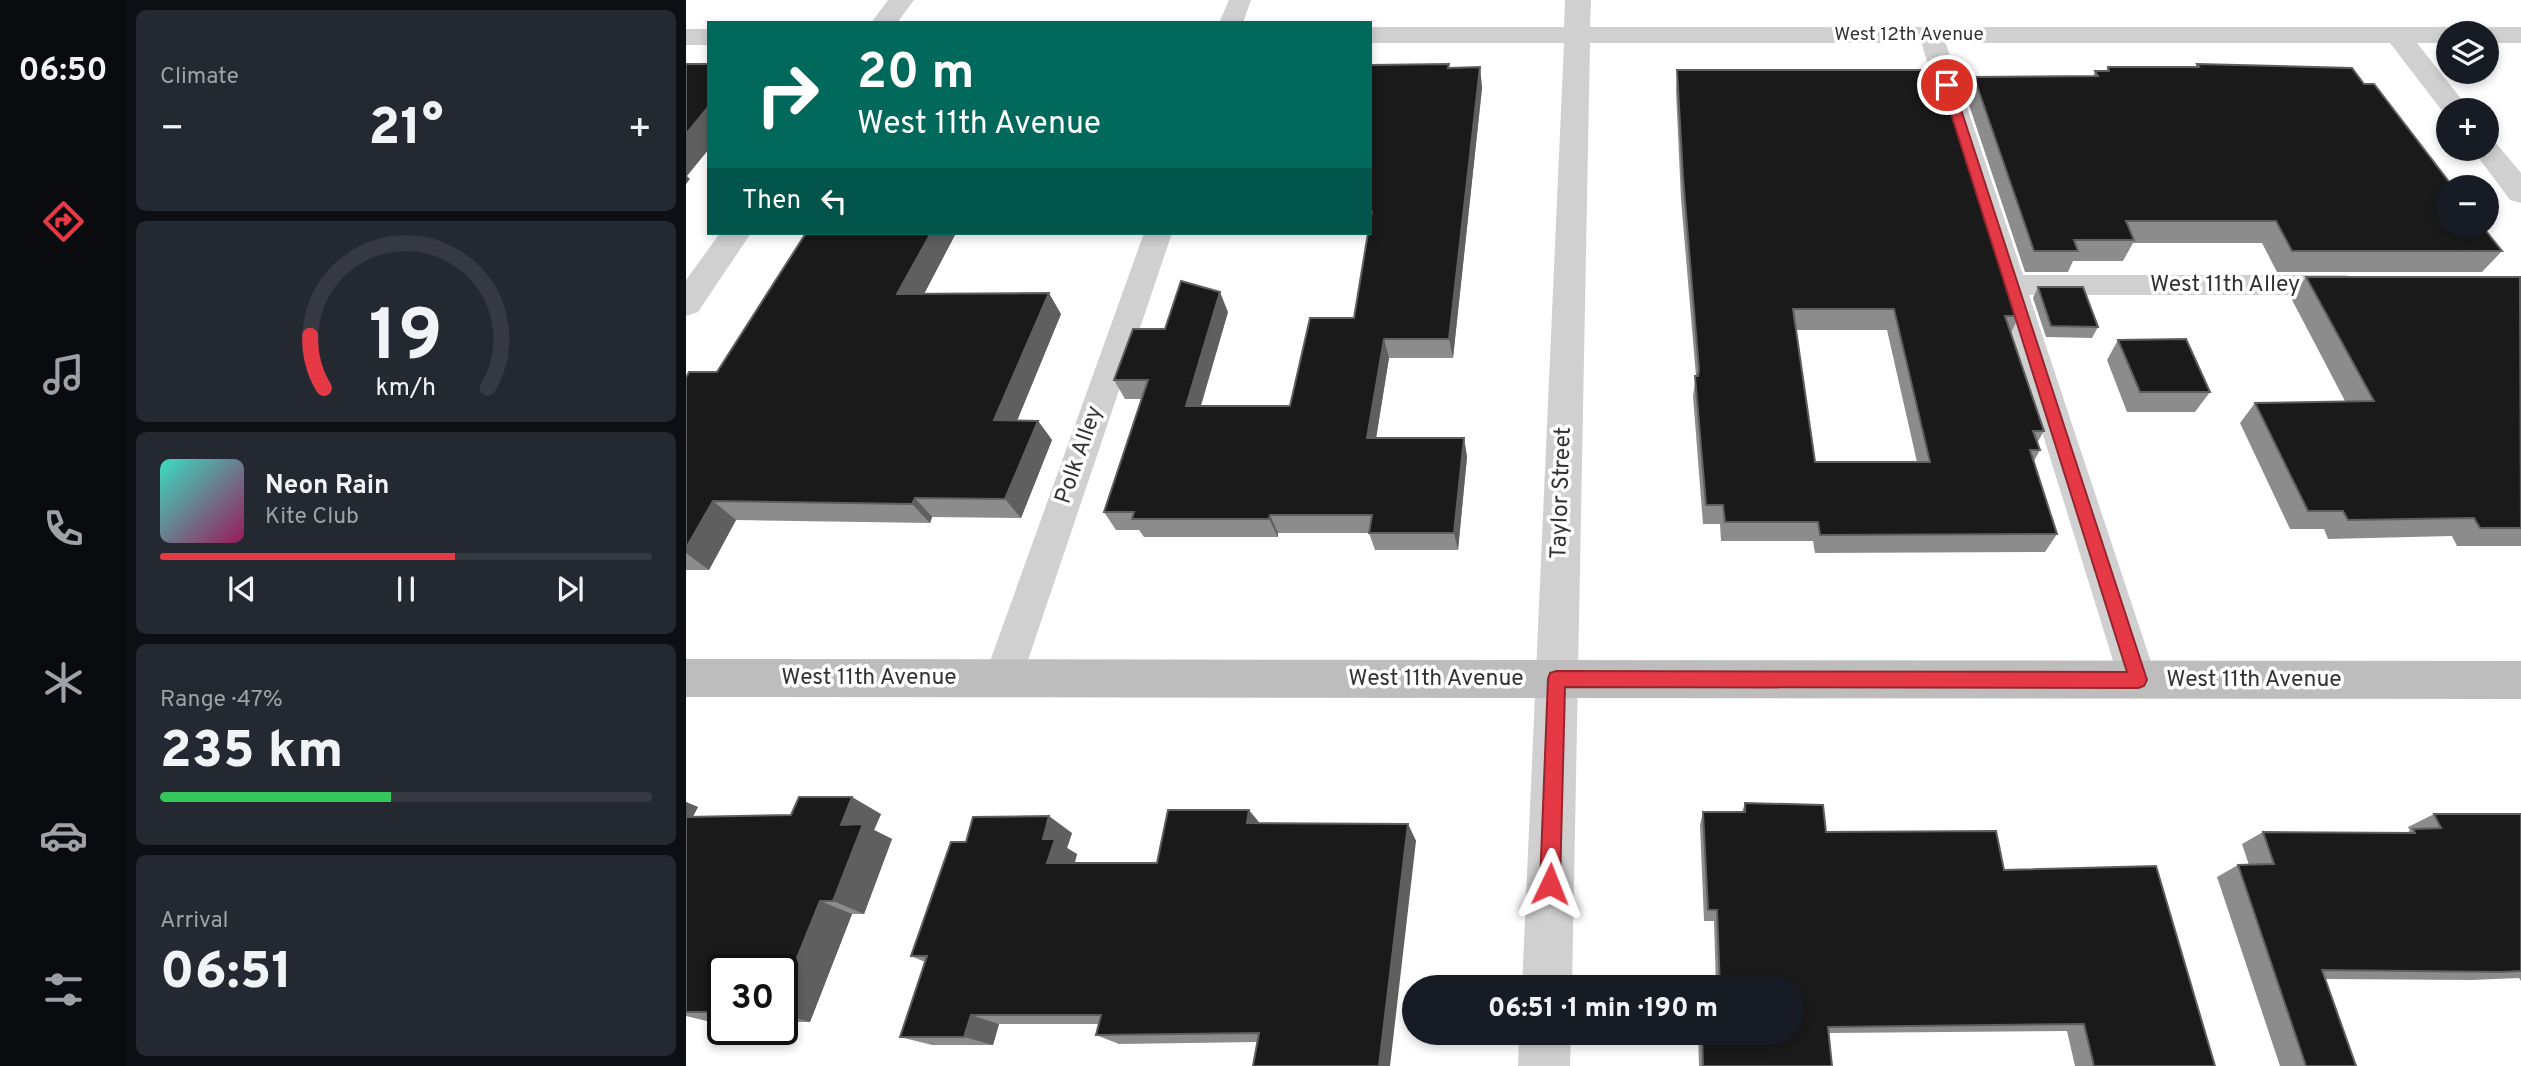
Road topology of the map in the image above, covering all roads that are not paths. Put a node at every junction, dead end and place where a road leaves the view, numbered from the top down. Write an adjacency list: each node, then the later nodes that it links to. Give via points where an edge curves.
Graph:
1 (901, 0): 4 (street)
2 (1240, 0): 5 (lane)
3 (1577, 17): 6 (street, West 12th Avenue); 7 (street, West 12th Avenue); 24 (street, Taylor Street)
4 (885, 21)
5 (1232, 21)
6 (1372, 35)
7 (1931, 35): 8 (street, West 12th Avenue); 19 (lane)
8 (2397, 35): 9 (street, West 12th Avenue); 14 (street)
9 (2436, 35)
10 (2499, 35): 11 (street)
11 (2521, 35)
12 (686, 37): 13 (street)
13 (707, 37)
14 (2447, 98)
15 (2495, 161): 16 (street)
16 (2521, 194)
17 (734, 235): 21 (street)
18 (1157, 235): 23 (lane, Polk Alley)
19 (2012, 285): 20 (lane, West 11th Alley); 25 (lane)
20 (2370, 285)
21 (691, 290)
22 (686, 678): 23 (main road, West 11th Avenue)
23 (1003, 678): 24 (main road, West 11th Avenue)
24 (1556, 679): 25 (main road, West 11th Avenue); 27 (street, Taylor Street)
25 (2138, 680): 26 (main road, West 11th Avenue)
26 (2521, 681)
27 (1547, 975)
28 (1545, 1045): 29 (street)
29 (1544, 1066)

